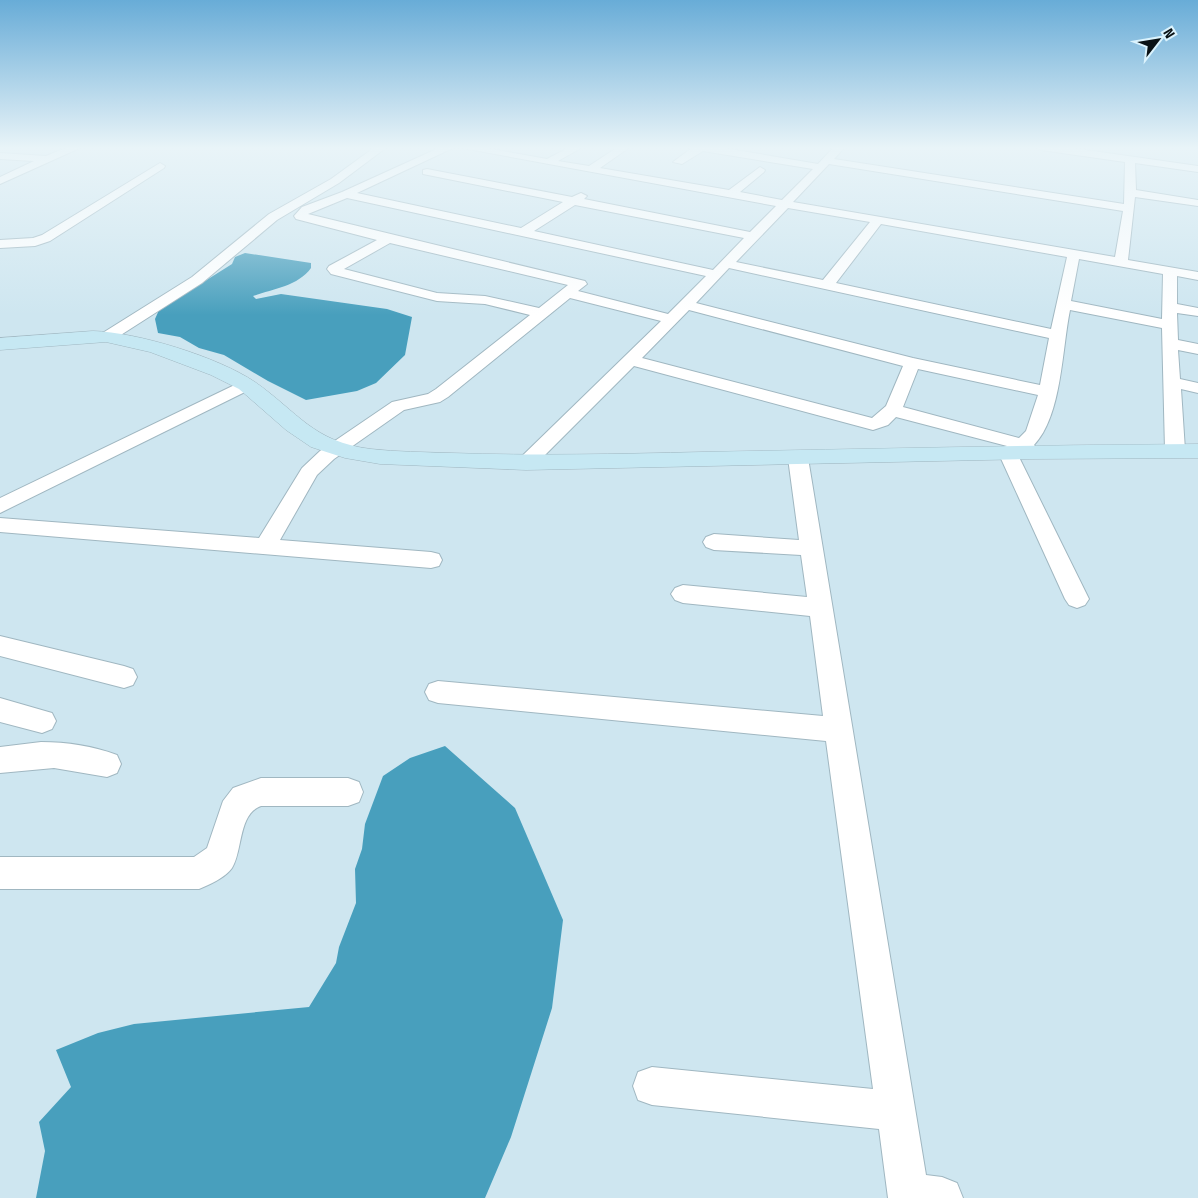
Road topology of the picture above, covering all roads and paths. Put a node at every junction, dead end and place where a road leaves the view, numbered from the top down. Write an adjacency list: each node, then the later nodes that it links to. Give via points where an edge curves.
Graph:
1 (102, 203): 16 (street, via 46,238 35,242)
2 (297, 203): 33 (street, via 273,217 196,280)
3 (322, 203): 15 (street, via 306,209 300,216)
4 (388, 203): 13 (street)
5 (571, 203): 13 (street)
6 (584, 203): 14 (street)
7 (778, 203): 10 (street)
8 (1093, 203): 11 (street)
9 (1129, 203): 11 (street)
10 (784, 204): 12 (street); 14 (street)
11 (1128, 208): 18 (street)
12 (879, 219): 17 (street); 23 (street)
13 (524, 232): 21 (street)
14 (753, 236): 19 (street)
15 (388, 239): 24 (street, via 580,284); 29 (street, via 334,269 437,297 485,300)
16 (0, 244)
17 (1074, 253): 18 (street); 25 (street)
18 (1121, 261): 20 (street)
19 (727, 264): 21 (street); 23 (street)
20 (1170, 271): 22 (street); 27 (street)
21 (714, 274): 26 (street)
22 (1198, 276)
23 (826, 286): 32 (street)
24 (567, 293): 29 (street); 30 (street)
25 (1064, 304): 31 (street); 32 (street)
26 (686, 305): 30 (street); 38 (street)
27 (1170, 307): 28 (street); 31 (street)
28 (1198, 312)
29 (541, 313): 44 (street, via 442,393 434,398 398,406)
30 (670, 319): 37 (street)
31 (1170, 325): 34 (street)
32 (1057, 335): 42 (street)
33 (107, 336): 35 (street); 40 (street, via 147,346)
34 (1170, 343): 36 (street); 39 (street)
35 (0, 344)
36 (1198, 349)
37 (630, 360): 43 (street, via 860,422 882,422); 49 (street)
38 (912, 362): 42 (street); 43 (street)
39 (1171, 382): 41 (street); 46 (street)
40 (245, 385): 44 (street, via 311,438); 50 (street)
41 (1198, 388)
42 (1048, 392): 45 (street, via 1035,433)
43 (892, 410): 45 (street)
44 (336, 449): 49 (street, via 380,457); 53 (street, via 309,472)
45 (1020, 450): 46 (street); 48 (street); 57 (street)
46 (1175, 450): 47 (street)
47 (1198, 451)
48 (798, 458): 49 (street); 54 (street)
49 (526, 463)
50 (0, 506)
51 (0, 525): 53 (street)
52 (714, 542): 54 (street)
53 (265, 547): 55 (street)
54 (812, 548): 58 (street)
55 (431, 560)
56 (683, 594): 58 (street)
57 (1077, 600)
58 (822, 608): 64 (street)
59 (0, 646): 60 (street)
60 (124, 677)
61 (438, 692): 64 (street)
62 (0, 710): 63 (street)
63 (42, 721)
64 (840, 730): 70 (street)
65 (0, 760): 66 (street, via 61,754)
66 (107, 764)
67 (348, 792): 68 (street, via 261,792 244,798 234,811 220,858 199,873)
68 (0, 873)
69 (652, 1086): 70 (street)
70 (897, 1111): 71 (street)
71 (920, 1196)

